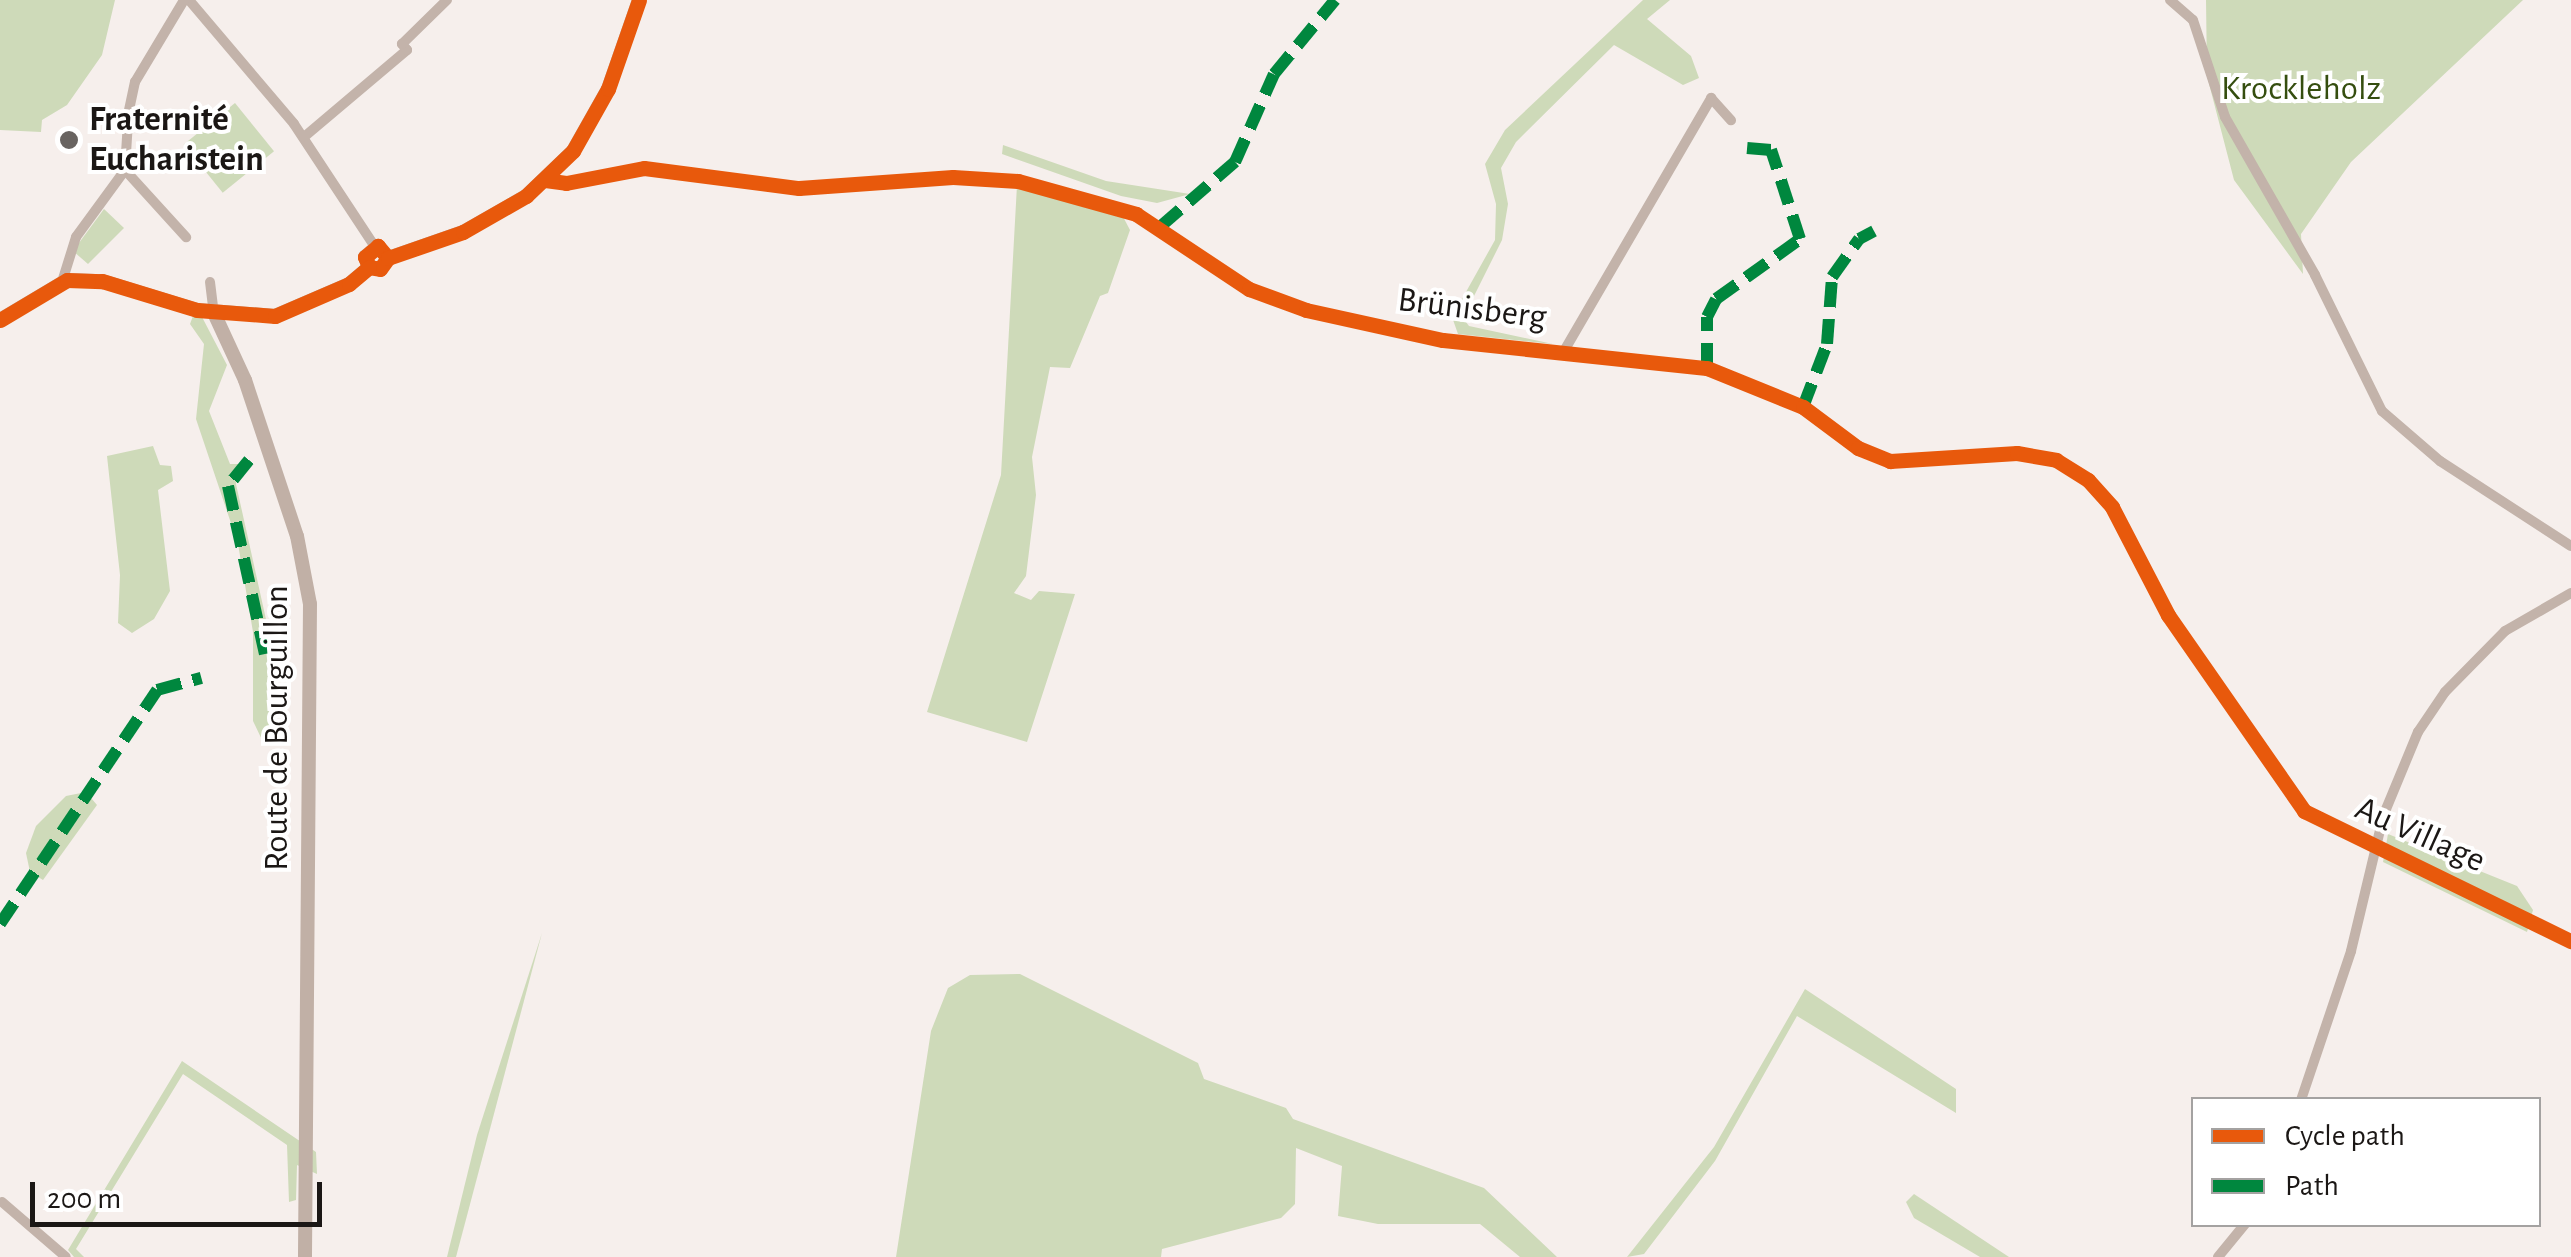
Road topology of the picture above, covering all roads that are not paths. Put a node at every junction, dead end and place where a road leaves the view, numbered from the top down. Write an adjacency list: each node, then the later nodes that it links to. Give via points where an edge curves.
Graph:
1 (187, 0): 6 (street); 7 (street, via 135,82)
2 (447, 0): 6 (street, via 402,44 407,50)
3 (639, 0): 8 (main road, via 594,120)
4 (2170, 0): 18 (street, via 2193,20 2225,116 2315,275 2382,412 2440,461)
5 (1731, 120): 17 (street, Brünisberg, via 1711,98)
6 (304, 138): 10 (street)
7 (125, 170): 9 (street); 13 (street, via 76,237)
8 (544, 180): 11 (main road, via 462,232); 17 (street, Brünisberg, via 566,183 644,168 768,186 953,178 1018,182 1136,214 1232,280 1286,304 1414,336)
9 (186, 237)
10 (375, 246): 11 (main road); 12 (main road, via 365,257)
11 (388, 258): 12 (main road, via 383,268)
12 (369, 267): 15 (main road, via 288,314)
13 (62, 282): 15 (main road, via 102,282); 16 (main road)
14 (210, 282): 15 (street)
15 (214, 313): 27 (main road, Route de Bourguillon, via 245,380 294,525 310,604)
16 (0, 320)
17 (1564, 351): 20 (street, Brünisberg, via 1707,368 1803,407 1858,448 1890,461 2017,452 2056,460 2094,485 2168,615)
18 (2571, 546)
19 (2571, 593): 21 (street, via 2505,631 2428,713 2384,814)
20 (2288, 794): 21 (street, Au Village, via 2321,824)
21 (2380, 846): 22 (street, Au Village); 23 (street)
22 (2571, 941)
23 (2302, 1097)
24 (2, 1202): 26 (street)
25 (2243, 1227): 28 (street)
26 (66, 1257)
27 (305, 1257)
28 (2218, 1257)

